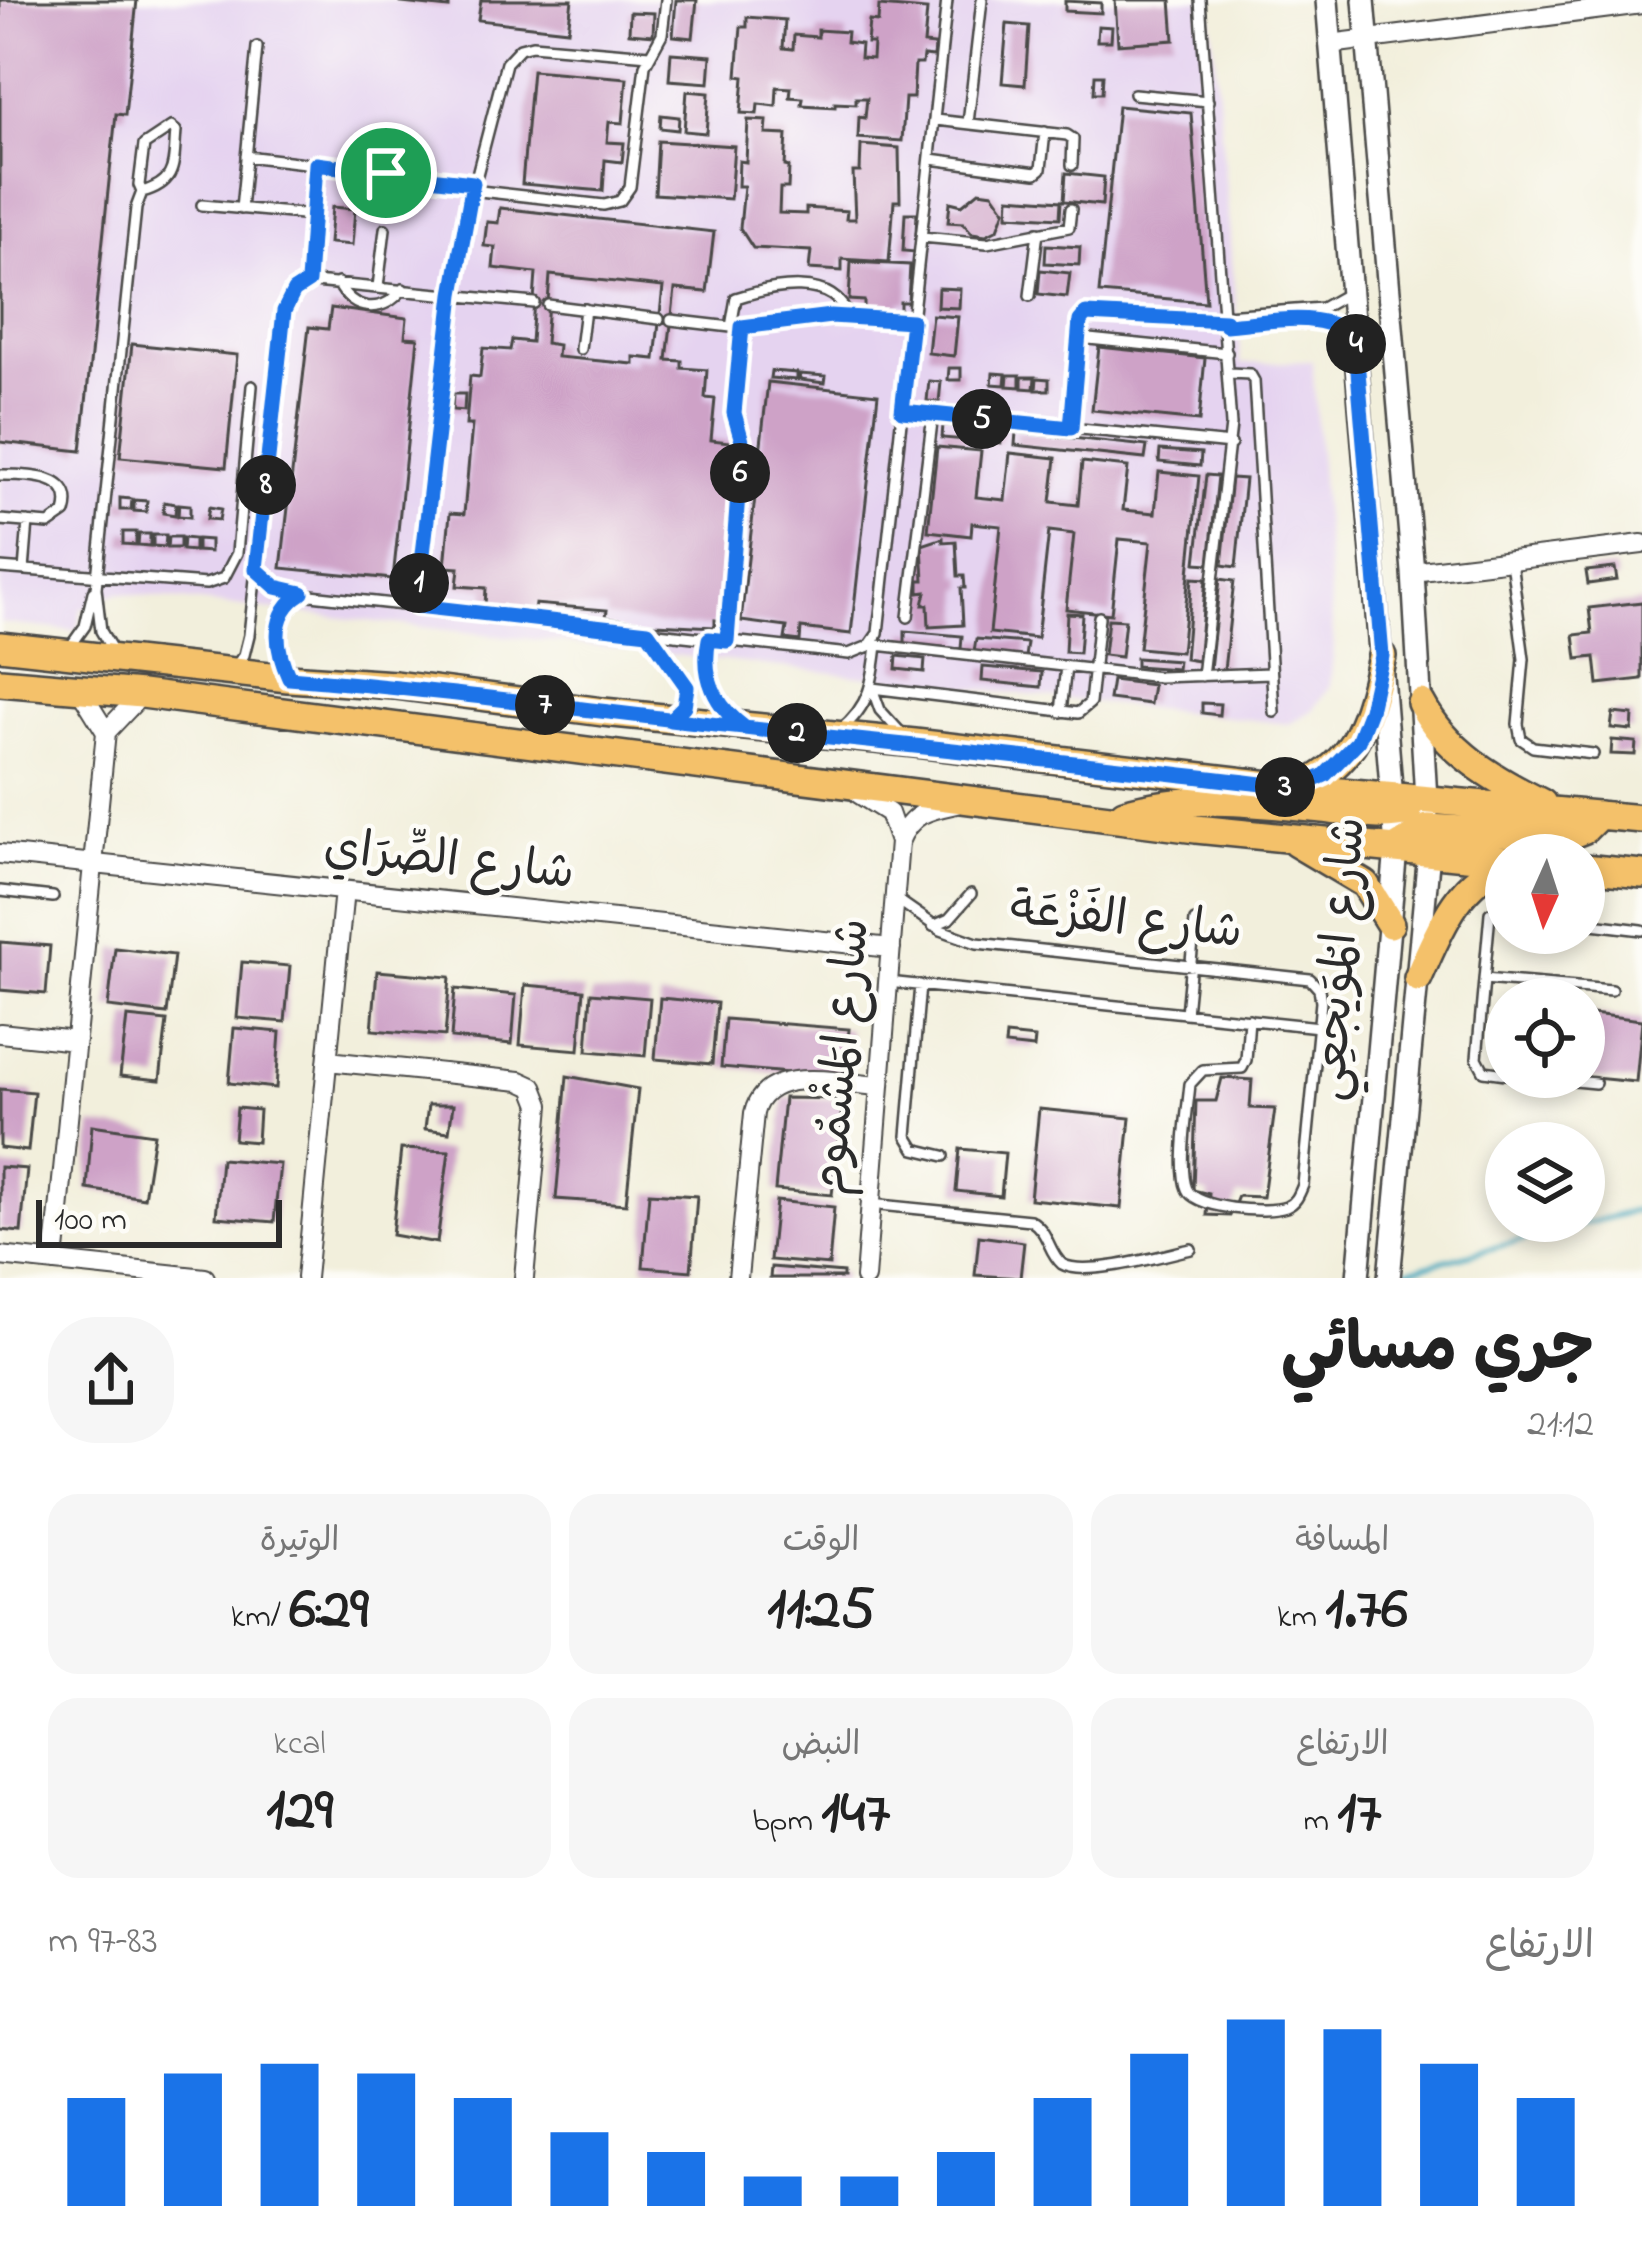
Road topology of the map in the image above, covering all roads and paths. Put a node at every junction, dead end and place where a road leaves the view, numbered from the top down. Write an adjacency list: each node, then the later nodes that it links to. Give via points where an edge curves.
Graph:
1 (666, 0): 12 (lane, via 662,34)
2 (937, 0): 3 (lane)
3 (946, 0): 15 (lane)
4 (982, 0): 16 (lane)
5 (1200, 0): 14 (lane)
6 (1327, 0): 10 (street, شارع المُوَيجعِي)
7 (1364, 0): 9 (street, شارع المُوَيجعِي)
8 (1642, 4): 9 (street)
9 (1367, 40): 10 (street); 63 (street, شارع المُوَيجعِي)
10 (1330, 44): 35 (street, شارع المُوَيجعِي)
11 (257, 47): 18 (lane)
12 (649, 55): 22 (lane, via 520,48 504,69); 22 (lane, via 630,188 620,201)
13 (1134, 94): 14 (lane)
14 (1208, 101): 42 (lane)
15 (936, 120): 16 (lane); 19 (lane)
16 (968, 123): 17 (lane)
17 (1045, 132): 19 (lane, via 1036,173); 21 (lane, via 1073,140)
18 (246, 156): 20 (lane); 25 (lane)
19 (931, 159): 30 (lane)
20 (316, 164): 22 (lane); 27 (lane)
21 (1072, 165)
22 (472, 187): 36 (lane)
23 (142, 192): 23 (lane, via 144,145 171,127 171,176); 64 (lane)
24 (202, 205): 25 (lane)
25 (241, 209): 27 (lane)
26 (1071, 209): 29 (lane, via 1067,230)
27 (312, 215): 31 (lane)
28 (385, 229): 33 (lane)
29 (1038, 232): 30 (lane, via 987,243); 37 (lane)
30 (922, 237): 43 (lane)
31 (308, 282): 32 (lane); 61 (lane, via 284,311)
32 (338, 284): 33 (lane); 34 (lane, via 348,299 374,308)
33 (379, 287): 34 (lane)
34 (403, 289): 36 (lane)
35 (1352, 291): 42 (lane, via 1322,308); 45 (street, شارع المُوَيجعِي)
36 (453, 294): 38 (lane); 66 (lane)
37 (1030, 296)
38 (534, 303)
39 (548, 305): 40 (lane)
40 (585, 310): 44 (lane); 47 (lane)
41 (848, 317): 43 (lane); 44 (lane); 44 (lane, via 828,291 788,290 736,298)
42 (1225, 320): 45 (lane, via 1314,319); 46 (lane, via 1095,312 1080,321); 48 (lane)
43 (912, 321): 51 (lane)
44 (737, 327): 73 (lane, via 734,413 742,441)
45 (1355, 336): 77 (street, شارع المُوَيجعِي)
46 (1078, 338): 48 (lane); 53 (lane)
47 (580, 349)
48 (1227, 353): 49 (lane)
49 (1229, 373): 54 (lane); 82 (lane, via 1254,381)
50 (252, 386): 64 (lane, via 231,571 206,584)
51 (902, 411): 52 (lane); 72 (lane)
52 (933, 414): 53 (lane); 67 (lane)
53 (1071, 428): 54 (lane)
54 (1231, 444): 83 (lane)
55 (0, 475): 57 (lane, via 48,479 64,489 60,518)
56 (0, 520): 57 (lane)
57 (28, 523): 62 (lane)
58 (1642, 544): 59 (street)
59 (1511, 561): 63 (street); 99 (lane, via 1523,636 1521,739)
60 (0, 568): 62 (lane)
61 (256, 569): 65 (lane, via 276,587); 81 (lane, via 248,645)
62 (23, 570): 64 (lane)
63 (1413, 572): 89 (street, شارع المُوَيجعِي)
64 (96, 582): 76 (lane, via 81,633); 78 (lane, via 100,631)
65 (302, 593): 66 (lane); 84 (lane, via 286,605 278,651)
66 (417, 606): 70 (lane)
67 (908, 617)
68 (1099, 617): 80 (lane)
69 (0, 632): 75 (main road)
70 (648, 632): 71 (lane); 93 (lane, via 687,687 684,706)
71 (709, 639): 73 (lane); 95 (lane, via 712,689)
72 (877, 639): 73 (lane, via 849,654); 79 (lane); 86 (lane)
73 (727, 641)
74 (0, 646): 75 (main road)
75 (29, 649): 76 (main road)
76 (60, 653): 78 (main road)
77 (1382, 656): 101 (main road, via 1358,741 1325,775); 103 (street, شارع المُوَيجعِي)
78 (120, 660): 81 (main road)
79 (1066, 666): 80 (lane); 91 (lane)
80 (1094, 669): 83 (lane); 91 (lane, via 1087,707)
81 (230, 671): 84 (main road)
82 (1271, 673): 83 (lane); 92 (lane)
83 (1202, 676)
84 (298, 678): 85 (main road, via 316,692 108,679); 90 (main road)
85 (1, 683): 87 (main road)
86 (872, 688): 91 (lane); 97 (lane); 98 (lane, via 885,718)
87 (80, 690): 88 (main road); 96 (street)
88 (142, 694): 94 (main road); 96 (street)
89 (1421, 703): 104 (main road, via 1466,759); 108 (street, شارع المُوَيجعِي)
90 (603, 712): 93 (main road); 94 (main road, via 550,718 400,707 392,716)
91 (1061, 712)
92 (1274, 712)
93 (670, 720): 95 (main road)
94 (399, 724): 100 (main road)
95 (745, 728): 97 (main road)
96 (106, 732): 114 (street)
97 (830, 736): 98 (main road)
98 (915, 743): 101 (main road)
99 (1593, 754)
100 (842, 782): 102 (main road); 110 (street, via 884,807)
101 (1297, 788): 103 (main road)
102 (969, 798): 106 (main road); 110 (street, via 925,810)
103 (1395, 806): 106 (main road, via 1209,800); 108 (main road); 111 (street, شارع المُوَيجعِي)
104 (1568, 812): 105 (main road); 108 (main road)
105 (1599, 814): 107 (main road); 108 (main road, via 1567,836)
106 (1112, 816): 109 (main road)
107 (1642, 819)
108 (1428, 826): 111 (main road); 112 (main road); 133 (street, شارع المُوَيجعِي)
109 (1281, 836): 111 (main road); 125 (main road, via 1365,884)
110 (899, 842): 122 (street, شارع المَشْمُوم)
111 (1396, 848): 125 (street, شارع المُوَيجعِي)
112 (1485, 853)
113 (0, 854): 114 (street, شارع الصِّرَاي)
114 (94, 864): 118 (street, شارع الصِّرَاي); 142 (street)
115 (1605, 870): 117 (main road)
116 (1485, 872): 133 (main road, via 1445,922)
117 (1642, 874)
118 (344, 890): 130 (street, شارع الصِّرَاي); 143 (street)
119 (0, 891): 121 (lane)
120 (971, 894): 123 (lane)
121 (53, 897)
122 (895, 898): 126 (lane, شارع الفَزْعَة); 130 (street, شارع المَشْمُوم)
123 (954, 915): 126 (lane); 129 (lane)
124 (1195, 921): 132 (lane)
125 (1390, 924): 156 (street, شارع المُوَيجعِي)
126 (933, 926): 129 (lane, شارع الفَزْعَة)
127 (1605, 926): 128 (lane)
128 (1642, 930)
129 (963, 940): 132 (lane, شارع الفَزْعَة)
130 (891, 949): 135 (street, شارع المَشْمُوم)
131 (1486, 954): 134 (lane)
132 (1191, 965): 138 (lane); 140 (lane, شارع الفَزْعَة, via 1310,979 1321,995)
133 (1418, 978): 157 (street, شارع المُوَيجعِي)
134 (1484, 979): 137 (lane); 144 (lane, via 1478,1063)
135 (888, 982): 136 (lane, شارع الفَزْعَة); 145 (street, شارع المَشْمُوم)
136 (920, 985): 138 (lane, شارع الفَزْعَة); 146 (lane, via 907,1136 915,1149)
137 (1611, 990)
138 (1186, 1013): 139 (lane, شارع الفَزْعَة)
139 (1249, 1019): 140 (lane, شارع الفَزْعَة); 140 (lane, شارع الفَزْعَة, via 1242,1068 1203,1070 1190,1084 1184,1182 1206,1205 1293,1203 1303,1185)
140 (1319, 1027)
141 (0, 1034): 142 (street)
142 (76, 1041): 150 (street)
143 (328, 1061): 152 (street); 153 (street, via 533,1087 540,1105)
144 (1485, 1071)
145 (880, 1087): 147 (street, شارع المَشْمُوم); 154 (street, via 784,1081 761,1094)
146 (944, 1156)
147 (871, 1204): 148 (lane, via 1030,1220 1060,1263 1077,1271); 155 (street, شارع المَشْمُوم)
148 (1191, 1249)
149 (0, 1256): 150 (street)
150 (53, 1262): 151 (street)
151 (206, 1278)
152 (306, 1278)
153 (524, 1278)
154 (738, 1278)
155 (865, 1278)
156 (1358, 1278)
157 (1389, 1278)

